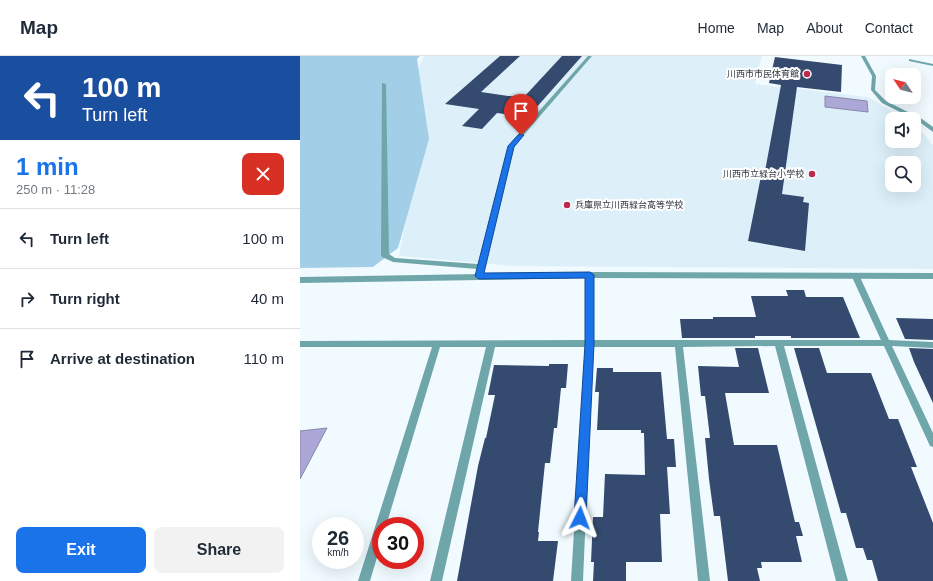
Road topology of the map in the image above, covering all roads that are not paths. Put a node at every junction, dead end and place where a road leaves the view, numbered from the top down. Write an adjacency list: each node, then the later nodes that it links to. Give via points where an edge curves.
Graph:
1 (590, 56): 7 (street, via 511,146)
2 (863, 56): 6 (street, via 874,76 873,90 884,102 920,120)
3 (911, 60): 4 (street)
4 (933, 64)
5 (384, 84): 7 (street, via 386,254 393,260)
6 (933, 130)
7 (481, 267): 9 (street)
8 (590, 275): 9 (street); 11 (street); 17 (street)
9 (479, 276): 12 (street)
10 (933, 276): 11 (street)
11 (856, 277): 13 (street)
12 (300, 280)
13 (887, 343): 19 (street); 20 (street); 21 (street)
14 (300, 344): 15 (street)
15 (437, 344): 16 (street); 22 (street)
16 (491, 344): 17 (street); 23 (street)
17 (589, 344): 18 (street); 24 (street)
18 (679, 344): 19 (street); 25 (street)
19 (778, 344): 26 (street)
20 (933, 345)
21 (933, 443)
22 (364, 581)
23 (436, 581)
24 (577, 581)
25 (704, 581)
26 (842, 581)

